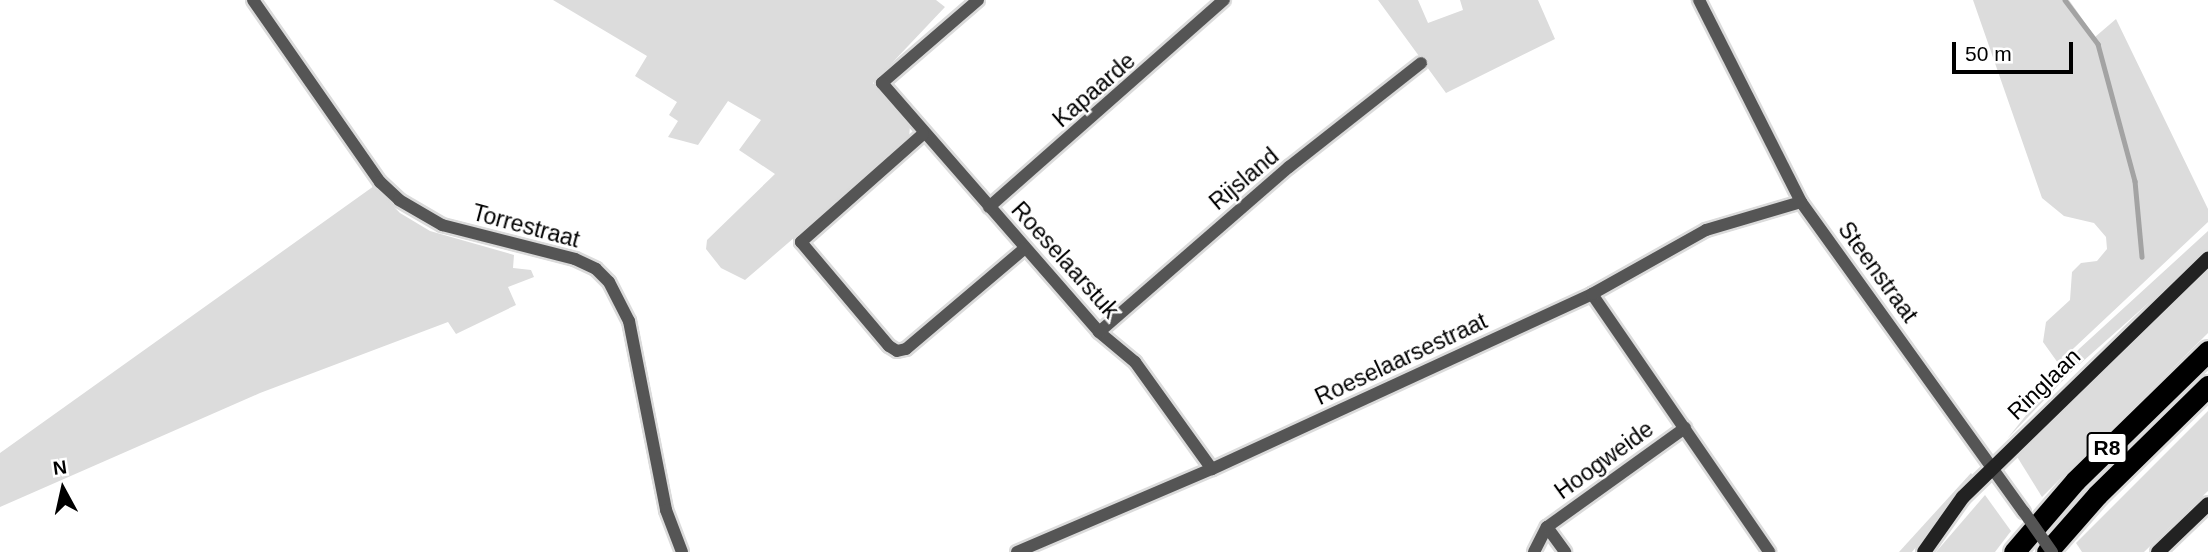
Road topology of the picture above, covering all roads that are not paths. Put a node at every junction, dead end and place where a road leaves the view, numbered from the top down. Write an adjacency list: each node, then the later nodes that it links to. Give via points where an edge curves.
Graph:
1 (253, 0): 20 (street, Torrestraat, via 380,182 399,200 442,225 575,259 609,282 629,321 666,510)
2 (978, 0): 6 (street, Roeselaarstuk, via 882,83)
3 (1224, 0): 8 (street, Kapaarde)
4 (1699, 0): 7 (street, Steenstraat)
5 (1421, 63): 12 (street, Rijsland, via 1289,167)
6 (923, 134): 8 (street, Roeselaarstuk); 9 (street, via 801,242 889,346 897,351 906,349)
7 (1801, 202): 11 (street, Roeselaarsestraat, via 1706,230); 16 (street, Steenstraat)
8 (989, 207): 9 (street, Roeselaarstuk)
9 (1024, 248): 12 (street, Roeselaarstuk)
10 (2208, 259): 16 (main road, Ringlaan)
11 (1592, 294): 15 (street, Hoogweide); 17 (street, Roeselaarsestraat)
12 (1100, 332): 17 (street, Roeselaarstuk, via 1135,362)
13 (2208, 351): 26 (highway, R8, via 2075,481)
14 (2208, 386): 27 (highway, R8, via 2097,495)
15 (1685, 428): 19 (street, Hoogweide); 24 (street, Hoogweide)
16 (1993, 466): 25 (main road, Ringlaan); 27 (street, Steenstraat, bridge)
17 (1212, 469): 21 (street, Roeselaarsestraat)
18 (2208, 503): 28 (main road)
19 (1547, 527): 22 (street, Hoogweide); 23 (street, Hoogweide)
20 (682, 552)
21 (1017, 552)
22 (1534, 552)
23 (1565, 552)
24 (1769, 552)
25 (1924, 552)
26 (2014, 552)
27 (2050, 552)
28 (2158, 552)

